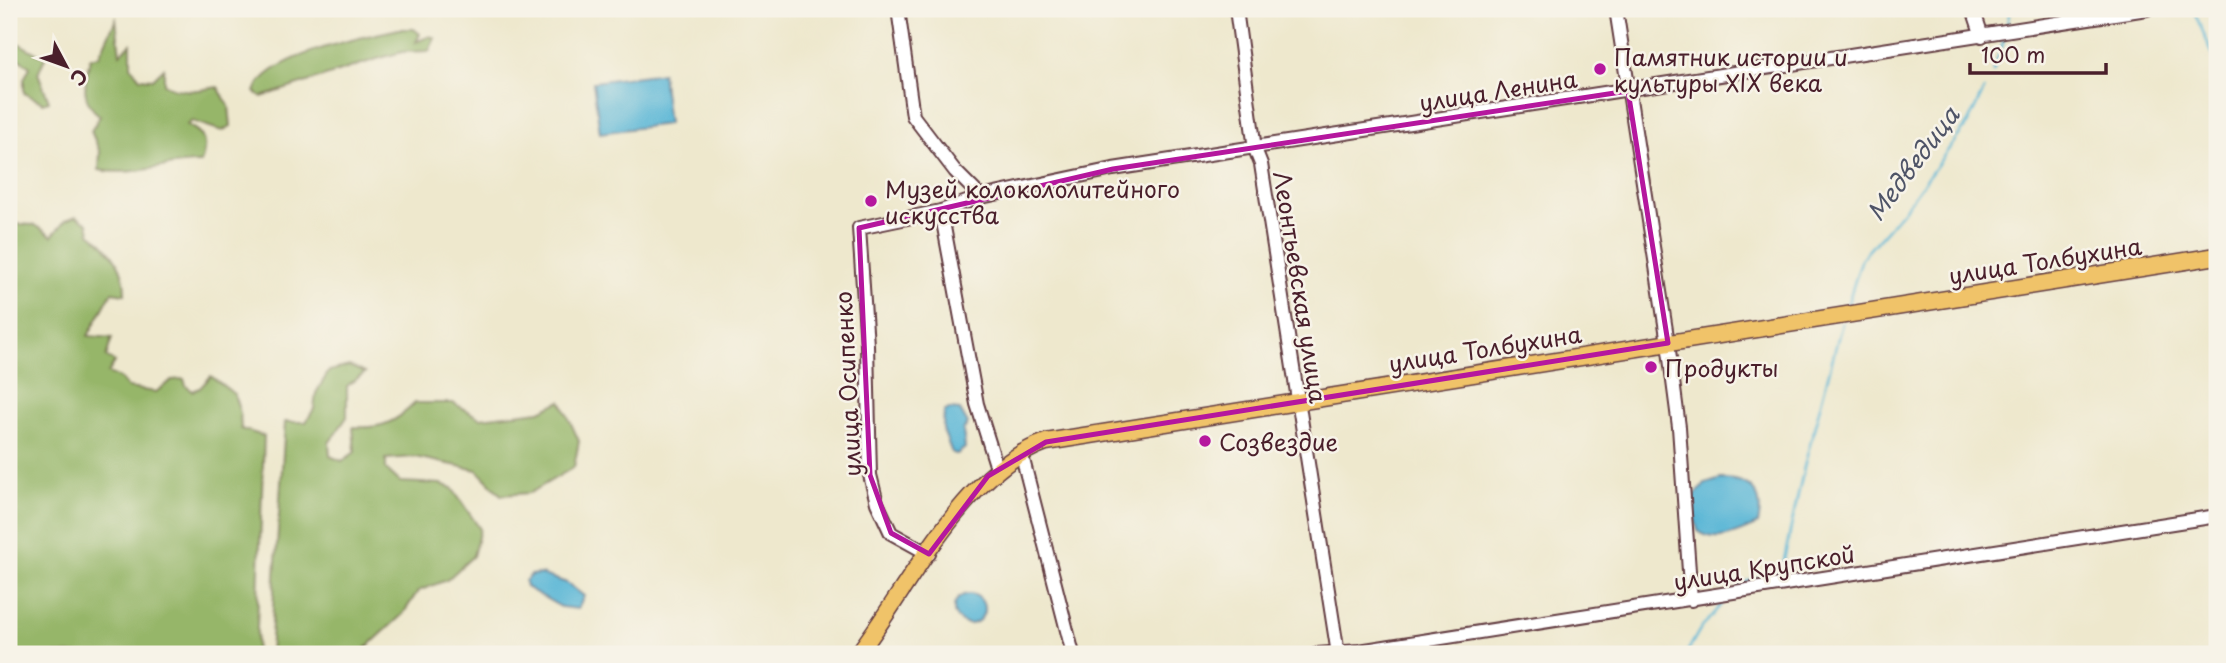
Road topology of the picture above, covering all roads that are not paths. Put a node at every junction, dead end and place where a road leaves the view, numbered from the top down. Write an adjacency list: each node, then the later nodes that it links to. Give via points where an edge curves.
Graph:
1 (898, 9): 9 (street, via 913,116)
2 (1236, 9): 8 (street, Леонтьевская улица)
3 (1616, 9): 7 (street)
4 (1973, 9): 6 (street)
5 (2147, 9): 6 (street, улица Ленина)
6 (1982, 36): 7 (street, улица Ленина)
7 (1628, 91): 8 (street, улица Ленина); 13 (street)
8 (1255, 149): 9 (street, улица Ленина, via 1113,169); 14 (street, Леонтьевская улица)
9 (981, 197): 10 (street, улица Ленина)
10 (941, 211): 11 (street, улица Ленина); 16 (street, via 976,404)
11 (859, 228): 18 (street, улица Осипенко, via 870,475 891,533)
12 (2217, 256): 13 (main road, улица Толбухина)
13 (1668, 343): 14 (main road, улица Толбухина); 19 (street)
14 (1299, 400): 15 (main road, улица Толбухина, via 1054,439); 20 (street, Леонтьевская улица)
15 (1021, 452): 16 (main road, улица Толбухина); 22 (street)
16 (997, 468): 18 (main road, улица Толбухина, via 979,485)
17 (2217, 516): 19 (street, улица Крупской)
18 (929, 554): 21 (main road, улица Толбухина)
19 (1691, 600): 20 (street, улица Крупской)
20 (1338, 653): 23 (street, улица Крупской)
21 (858, 654)
22 (1073, 654)
23 (1317, 654)

